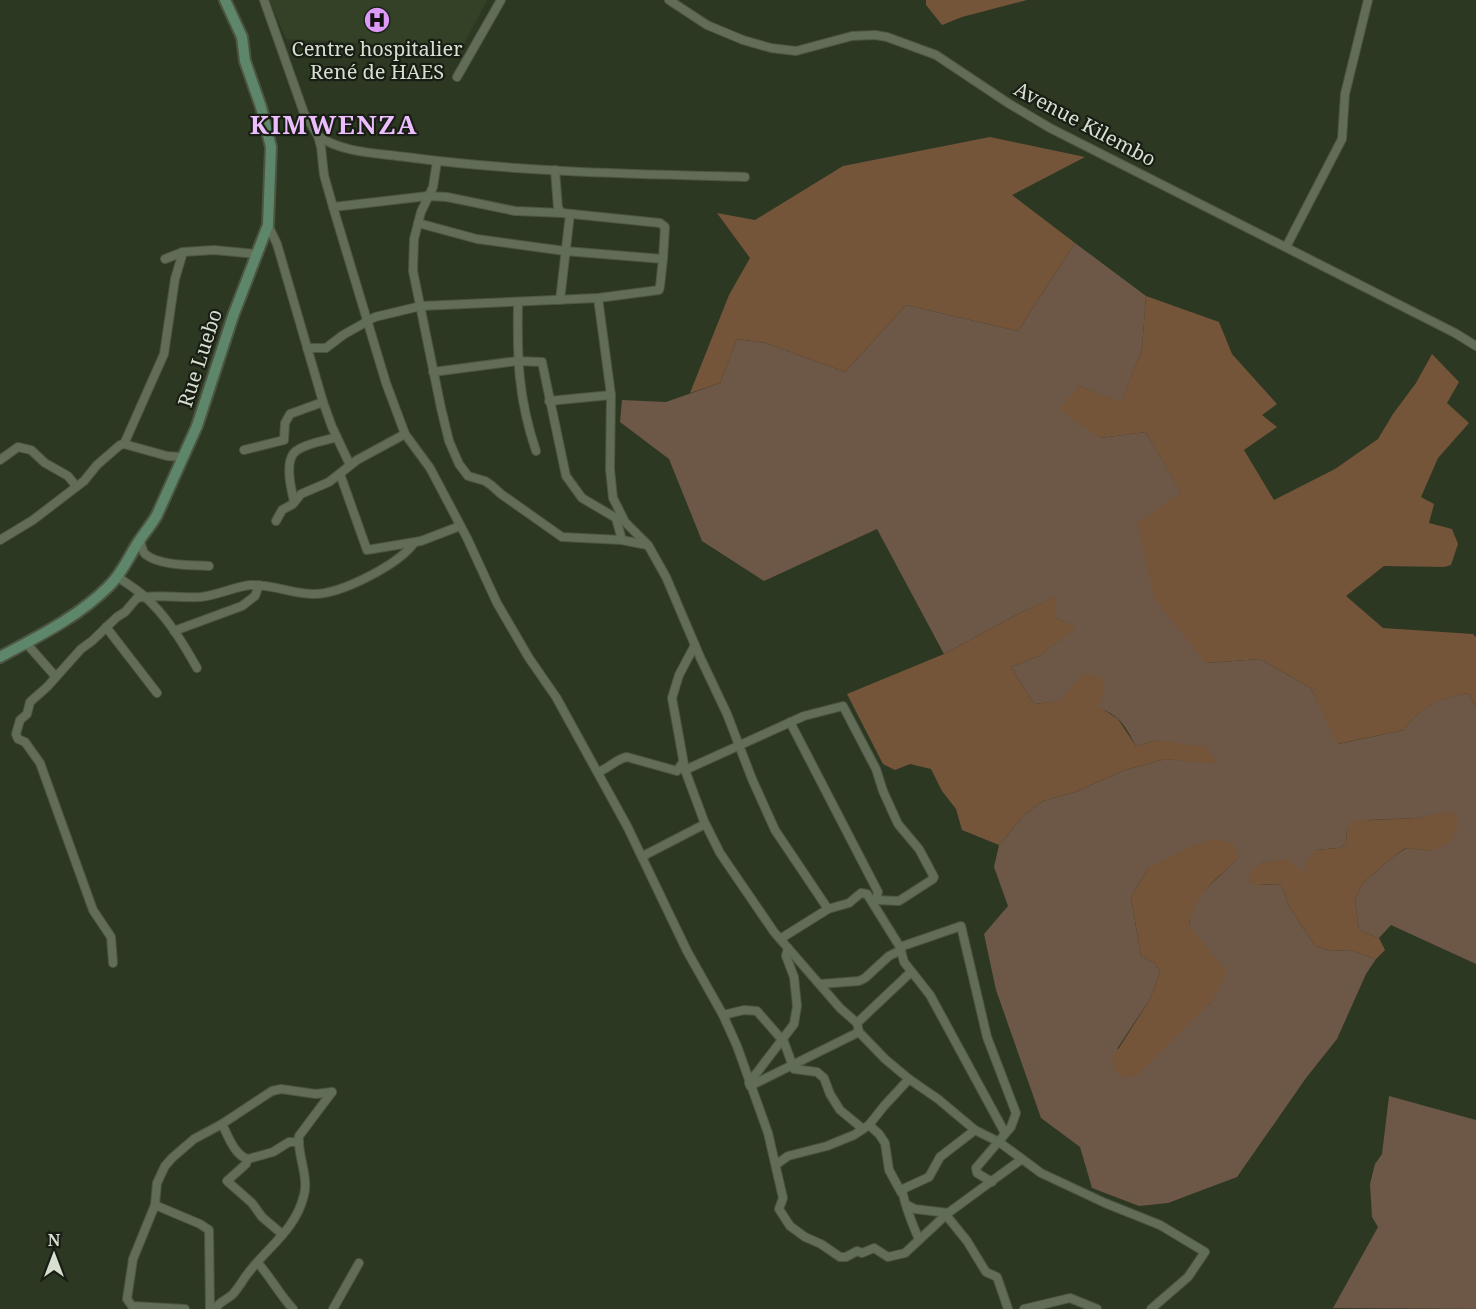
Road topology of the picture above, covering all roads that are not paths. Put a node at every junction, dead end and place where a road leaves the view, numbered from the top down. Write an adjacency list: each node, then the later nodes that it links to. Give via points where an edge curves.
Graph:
1 (225, 0): 17 (street, Rue Luebo, via 242,37 245,61 271,147)
2 (264, 0): 7 (street, via 304,113)
3 (501, 0): 6 (street)
4 (669, 0): 18 (street, Avenue Kilembo, via 707,25 771,48 796,51 852,36 875,35 936,55 1050,128)
5 (1368, 0): 18 (street, via 1345,94 1342,139)
6 (457, 77)
7 (318, 136): 8 (street, via 347,148); 13 (street)
8 (437, 161): 9 (street); 11 (street)
9 (555, 170): 10 (street); 15 (street, via 558,208)
10 (745, 177)
11 (428, 196): 12 (street); 14 (street); 15 (street, via 515,211)
12 (413, 198): 13 (street); 14 (street)
13 (333, 207): 28 (street)
14 (421, 212): 16 (street)
15 (566, 214): 19 (street); 23 (street, via 663,224)
16 (418, 223): 19 (street, via 477,239); 27 (street, via 413,271)
17 (268, 225): 21 (street, Rue Luebo); 30 (street)
18 (1286, 246): 29 (street, Avenue Kilembo)
19 (565, 251): 23 (street); 25 (street)
20 (183, 252): 21 (street, via 225,250); 22 (street); 38 (street, via 164,354)
21 (257, 254): 41 (street, Rue Luebo)
22 (165, 259)
23 (663, 259): 24 (street, via 659,290)
24 (597, 298): 25 (street); 33 (street)
25 (560, 300): 26 (street)
26 (518, 303): 27 (street); 31 (street)
27 (421, 306): 28 (street); 32 (street)
28 (367, 321): 30 (street, via 326,348); 36 (street)
29 (1476, 346)
30 (307, 348): 35 (street)
31 (517, 361): 32 (street); 34 (street, via 542,362); 40 (street)
32 (433, 372): 51 (street, via 449,441 468,476 492,485 562,537)
33 (611, 395): 34 (street); 53 (street, via 613,498 626,522)
34 (549, 401): 51 (street, via 566,476 582,498 615,518)
35 (323, 402): 37 (street); 39 (street, via 290,414 284,440)
36 (405, 434): 43 (street); 48 (street, via 430,468)
37 (337, 437): 43 (street); 46 (street, via 293,455 289,473)
38 (124, 444): 41 (street); 45 (street)
39 (244, 450)
40 (536, 451)
41 (182, 457): 50 (street, Rue Luebo, via 158,515)
42 (0, 460): 45 (street, via 18,447 27,449)
43 (351, 465): 44 (street)
44 (340, 474): 46 (street); 54 (street, via 366,548)
45 (76, 486): 49 (street)
46 (294, 501): 47 (street)
47 (276, 521)
48 (460, 526): 52 (street); 72 (street, via 497,603)
49 (0, 540)
50 (140, 540): 56 (street, via 145,554 155,559); 57 (street, Rue Luebo)
51 (622, 540): 53 (street)
52 (414, 543): 54 (street); 55 (street)
53 (648, 545): 63 (street)
54 (383, 548): 55 (street, via 394,553)
55 (397, 560): 58 (street, via 361,581 330,592)
56 (209, 566)
57 (118, 577): 59 (street); 62 (street, Rue Luebo, via 80,611)
58 (259, 585): 59 (street, via 201,597); 61 (street, via 255,596 242,606)
59 (145, 597): 60 (street, via 137,598); 61 (street)
60 (106, 627): 66 (street); 67 (street)
61 (174, 631): 65 (street)
62 (26, 643): 64 (street, Rue Luebo); 66 (street)
63 (695, 645): 69 (street); 70 (street, via 672,698)
64 (0, 657)
65 (197, 668)
66 (56, 677): 80 (street, via 30,702 16,734 40,763 93,910 111,937)
67 (157, 693)
68 (790, 722): 69 (street); 75 (street, via 878,892); 75 (street, via 843,706 898,824 919,849 934,877 899,901)
69 (739, 745): 71 (street); 76 (street, via 775,830)
70 (682, 762): 71 (street); 72 (street, via 677,771 627,757)
71 (685, 770): 73 (street)
72 (597, 772): 74 (street)
73 (705, 824): 74 (street); 77 (street, via 745,892)
74 (643, 856): 83 (street, via 687,951)
75 (874, 900): 76 (street, via 861,893 849,903); 79 (street)
76 (828, 909): 77 (street)
77 (780, 939): 78 (street)
78 (788, 948): 82 (street); 86 (street, via 786,956 794,977 797,1006 794,1024)
79 (901, 949): 81 (street); 82 (street, via 866,978); 93 (street, via 961,926 987,1037 1016,1113)
80 (113, 963)
81 (911, 972): 84 (street); 93 (street, via 930,995)
82 (820, 984): 84 (street)
83 (723, 1016): 86 (street, via 757,1011); 89 (street)
84 (857, 1023): 85 (street)
85 (859, 1032): 87 (street); 88 (street)
86 (782, 1039): 87 (street); 89 (street)
87 (792, 1066): 89 (street); 91 (street, via 798,1071 817,1072 840,1110)
88 (909, 1079): 91 (street); 92 (street)
89 (750, 1084): 98 (street)
90 (222, 1124): 94 (street, via 272,1091 332,1092 301,1131); 96 (street, via 234,1147); 102 (street, via 191,1141 165,1166)
91 (866, 1127): 98 (street, via 819,1149 788,1156); 100 (street, via 879,1134 885,1143 889,1170)
92 (975, 1130): 95 (street); 100 (street, via 940,1157 929,1177)
93 (1005, 1133): 95 (street)
94 (299, 1142): 96 (street); 104 (street, via 304,1194 294,1223)
95 (999, 1142): 97 (street); 99 (street, via 976,1171)
96 (248, 1159): 104 (street, via 228,1182)
97 (1022, 1159): 99 (street); 115 (street, via 1073,1190 1160,1225 1205,1252 1188,1277)
98 (777, 1164): 105 (street, via 783,1198 779,1209 790,1226 840,1257 874,1248 890,1258 905,1253)
99 (992, 1182): 103 (street)
100 (901, 1192): 101 (street)
101 (908, 1204): 103 (street, via 915,1209); 105 (street, via 911,1223)
102 (155, 1205): 108 (street, via 133,1260 128,1302 132,1306); 109 (street, via 209,1230)
103 (947, 1214): 105 (street); 112 (street, via 986,1272 997,1277)
104 (282, 1234): 106 (street)
105 (920, 1239)
106 (258, 1263): 109 (street, via 234,1293); 110 (street)
107 (358, 1263): 111 (street)
108 (185, 1309)
109 (212, 1309)
110 (293, 1309)
111 (333, 1309)
112 (1008, 1309)
113 (1024, 1309): 114 (street, via 1070,1298)
114 (1097, 1309)
115 (1150, 1309)

